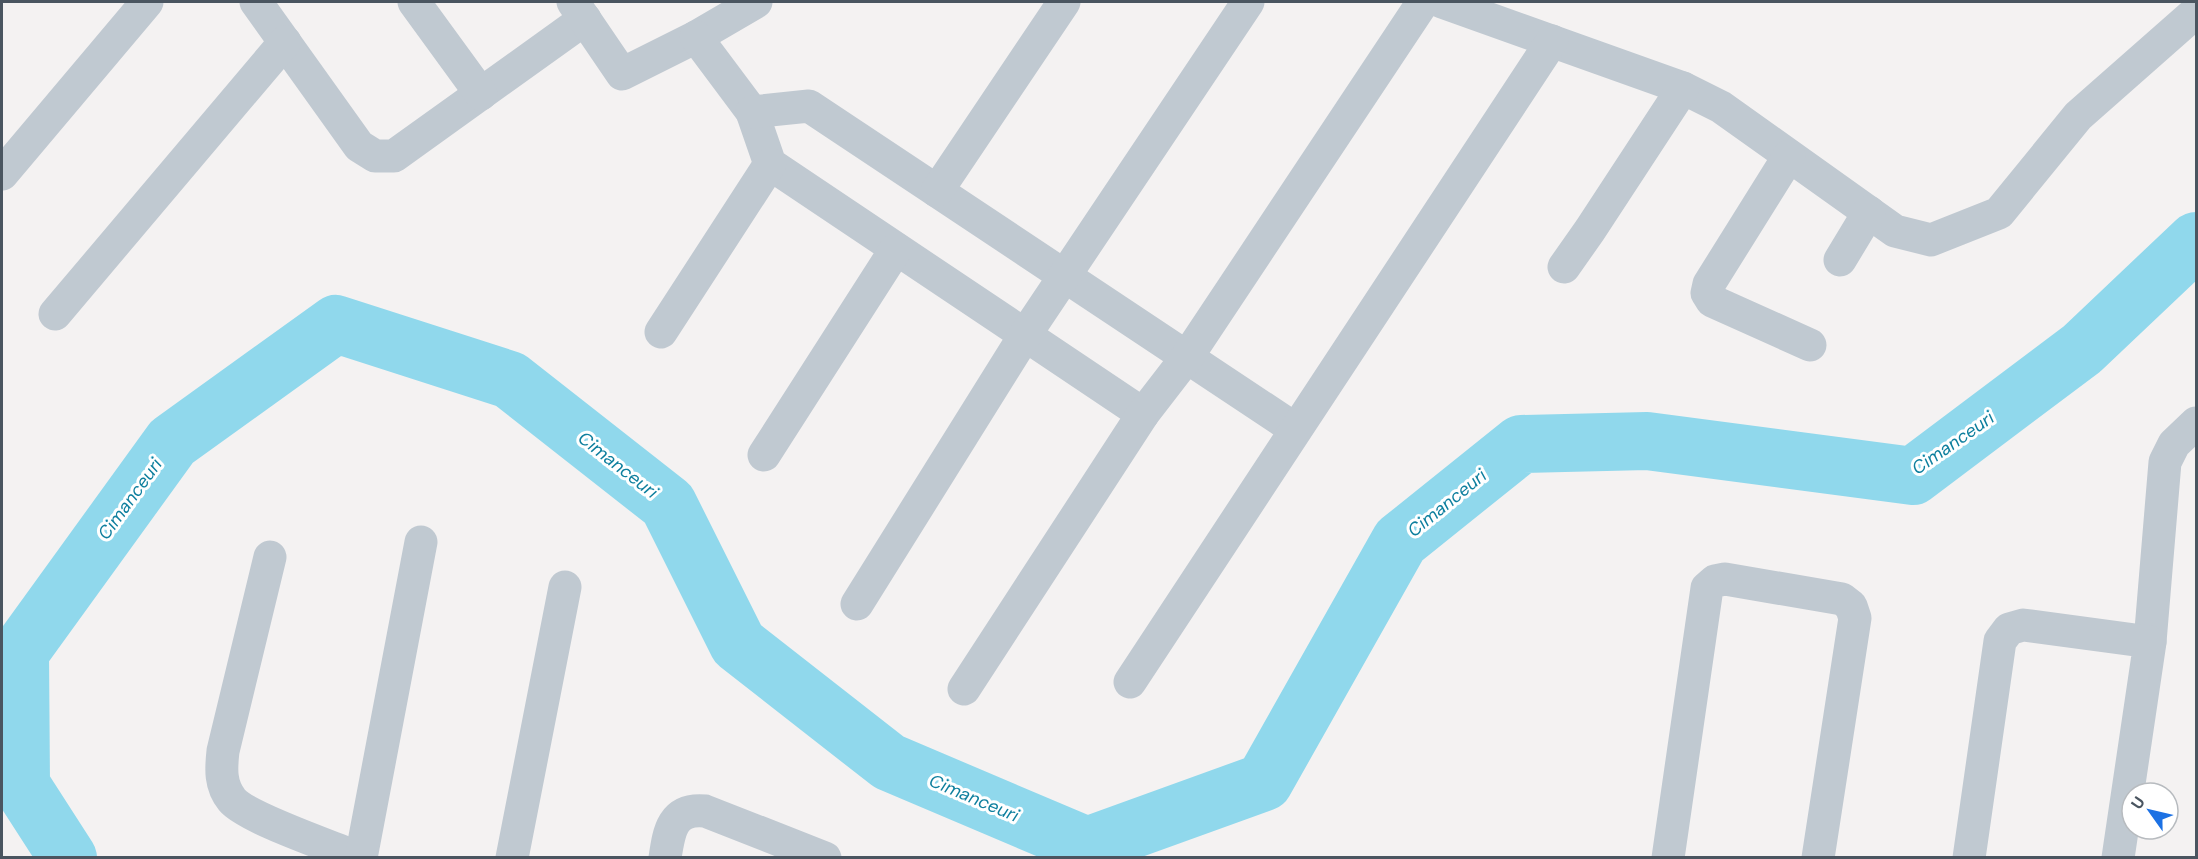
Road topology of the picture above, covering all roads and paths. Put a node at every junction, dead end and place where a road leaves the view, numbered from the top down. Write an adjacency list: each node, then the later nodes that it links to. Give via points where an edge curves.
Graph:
1 (147, 2): 19 (street)
2 (256, 2): 13 (street)
3 (414, 2): 15 (street)
4 (756, 2): 11 (street)
5 (1064, 2): 20 (street)
6 (1248, 2): 25 (street)
7 (1423, 2): 30 (street)
8 (1442, 2): 12 (street)
9 (579, 10): 11 (street, via 622,74); 15 (street)
10 (2196, 12): 21 (street, via 2078,116 1999,213 1931,240 1895,231)
11 (696, 37): 16 (street)
12 (1552, 41): 14 (street); 33 (street)
13 (285, 42): 15 (street, via 359,146 375,156 394,156); 26 (street)
14 (1683, 88): 17 (street, via 1721,107); 24 (street)
15 (481, 94)
16 (752, 112): 18 (street); 20 (street, via 809,106)
17 (1790, 156): 21 (street); 29 (street, via 1707,293 1712,301)
18 (770, 164): 22 (street); 27 (street)
19 (2, 174)
20 (937, 191): 25 (street)
21 (1869, 212): 23 (street)
22 (896, 249): 28 (street); 34 (street)
23 (1840, 260)
24 (1563, 267)
25 (1064, 275): 28 (street); 30 (street)
26 (55, 314)
27 (661, 332)
28 (1025, 335): 31 (street); 38 (street)
29 (1810, 345)
30 (1187, 357): 31 (street); 33 (street)
31 (1143, 414): 41 (street)
32 (2196, 423): 39 (street, via 2174,444 2165,462)
33 (1295, 429): 40 (street)
34 (764, 455)
35 (421, 542): 42 (street)
36 (270, 556): 42 (street, via 224,751 224,786 233,802 253,815)
37 (565, 587): 43 (street)
38 (857, 604)
39 (2150, 642): 48 (street, via 2023,625 2009,629 2000,640); 49 (street)
40 (1130, 682)
41 (964, 689)
42 (360, 858)
43 (512, 858)
44 (665, 858): 45 (street, via 669,831 676,820 695,810)
45 (825, 858)
46 (1668, 858): 47 (street, via 1707,588 1725,579 1842,599 1851,606 1855,618)
47 (1818, 858)
48 (1969, 858)
49 (2118, 858)

